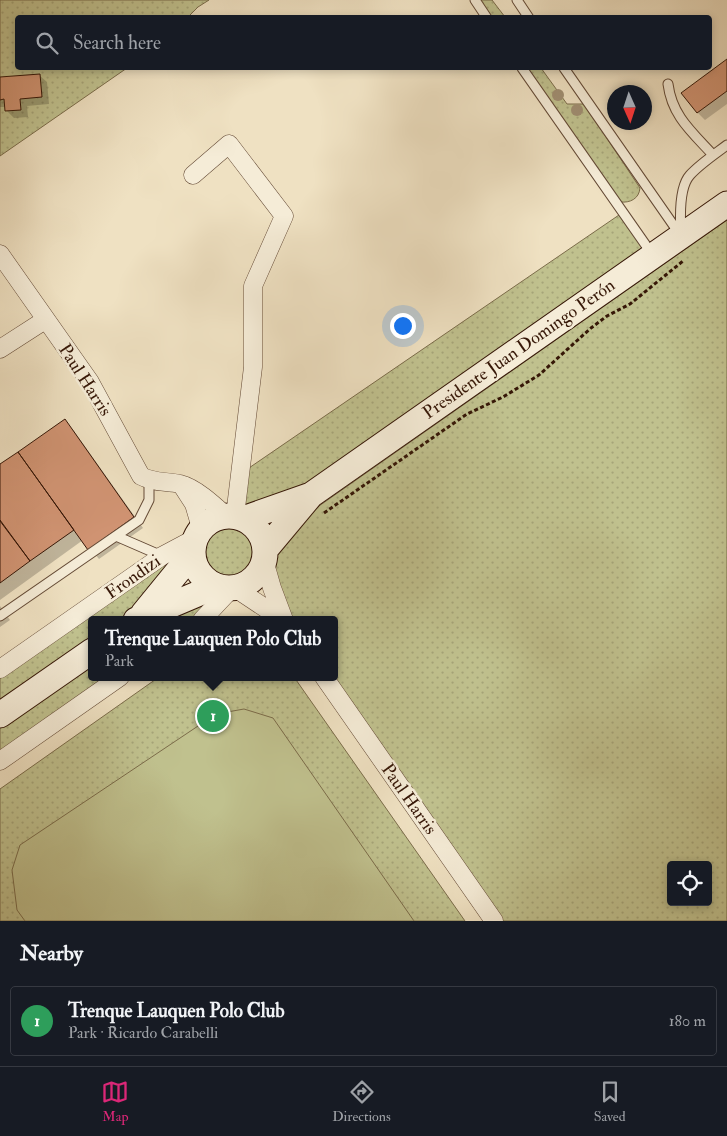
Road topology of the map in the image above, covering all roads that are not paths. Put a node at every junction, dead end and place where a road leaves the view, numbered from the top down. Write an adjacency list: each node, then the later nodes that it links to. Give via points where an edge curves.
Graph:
1 (475, 0): 3 (lane)
2 (517, 0): 4 (lane)
3 (486, 15)
4 (527, 15)
5 (523, 70): 14 (lane)
6 (565, 70): 12 (lane)
7 (668, 84): 9 (lane, via 673,107)
8 (727, 145): 9 (lane)
9 (713, 155): 12 (lane, via 689,176 684,186 680,214)
10 (193, 175): 20 (street, via 229,144 284,216 253,286 253,367)
11 (727, 204): 12 (main road, Presidente Juan Domingo Perón)
12 (684, 247): 14 (main road, Presidente Juan Domingo Perón)
13 (0, 254): 15 (street, Paul Harris)
14 (653, 256): 19 (main road, Presidente Juan Domingo Perón)
15 (45, 320): 16 (street); 17 (street, Paul Harris, via 90,382 141,476)
16 (0, 349)
17 (150, 481): 18 (street); 21 (lane, via 148,500 139,520)
18 (181, 484): 20 (street); 22 (street, via 194,504)
19 (315, 506): 20 (main road, Presidente Juan Domingo Perón); 23 (main road, Presidente Juan Domingo Perón)
20 (235, 517): 22 (main road, via 208,522); 23 (main road, via 252,524 258,531)
21 (116, 536): 24 (lane); 26 (lane)
22 (196, 540): 24 (street, Frondizi); 25 (main road, via 194,565 199,574 207,582); 27 (main road)
23 (265, 555): 25 (main road, via 254,578 245,584); 31 (street)
24 (162, 556): 33 (street, Frondizi)
25 (227, 588): 28 (main road); 29 (street); 30 (street)
26 (0, 616)
27 (140, 616)
28 (145, 616)
29 (205, 616)
30 (276, 616)
31 (282, 616)
32 (88, 654): 36 (main road)
33 (0, 669)
34 (114, 681): 37 (street)
35 (327, 681): 38 (street, Paul Harris)
36 (0, 714)
37 (0, 761)
38 (494, 921)

